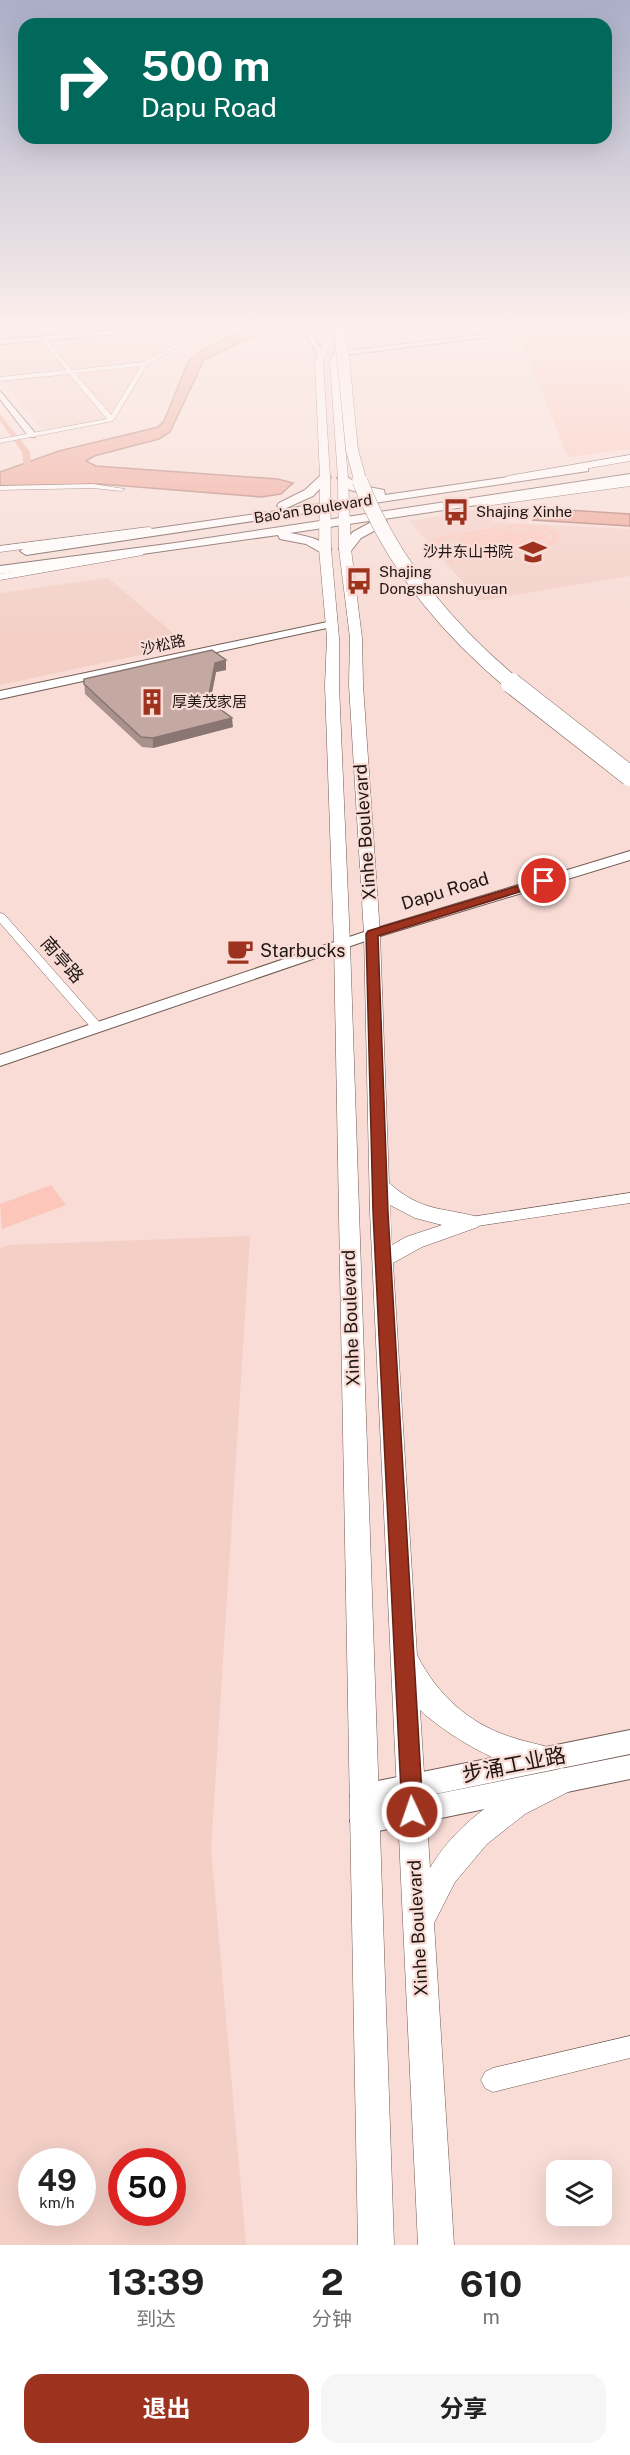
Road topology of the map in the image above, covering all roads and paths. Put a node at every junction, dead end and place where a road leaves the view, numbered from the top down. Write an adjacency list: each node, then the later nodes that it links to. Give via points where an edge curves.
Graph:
1 (29, 431): 6 (street)
2 (54, 431): 6 (street)
3 (334, 431): 10 (main road, Xinhe Boulevard)
4 (348, 431): 34 (highway, bridge, via 355,468 372,513 430,599 480,652 544,710)
5 (364, 431): 29 (highway, via 381,497)
6 (32, 435): 7 (street)
7 (0, 441)
8 (630, 458): 12 (main road)
9 (630, 463): 12 (main road, Bao'an Boulevard)
10 (334, 477): 16 (main road, via 364,491); 19 (main road, Xinhe Boulevard); 20 (main road, via 292,503)
11 (630, 478): 17 (main road, Bao'an Boulevard)
12 (492, 482): 16 (main road, Bao'an Boulevard)
13 (630, 483): 17 (main road)
14 (0, 488): 15 (street)
15 (121, 489)
16 (409, 494): 19 (main road, Bao'an Boulevard)
17 (443, 507): 18 (main road, Bao'an Boulevard)
18 (429, 509): 19 (main road, Bao'an Boulevard); 25 (main road, via 372,526)
19 (334, 514): 20 (main road, Bao'an Boulevard); 22 (main road, Bao'an Boulevard); 25 (main road, Xinhe Boulevard)
20 (222, 520): 21 (main road, Bao'an Boulevard)
21 (179, 527): 24 (main road); 26 (main road, Bao'an Boulevard)
22 (219, 540): 23 (main road, Bao'an Boulevard); 25 (main road, via 287,537)
23 (175, 547): 27 (main road, Bao'an Boulevard); 28 (main road)
24 (0, 549)
25 (335, 549): 30 (main road, Xinhe Boulevard); 37 (main road, Xinhe Boulevard, via 356,638)
26 (0, 555)
27 (0, 570)
28 (0, 577)
29 (432, 579)
30 (332, 624): 32 (street, 沙松路); 38 (main road, Xinhe Boulevard)
31 (513, 664): 33 (highway)
32 (0, 695)
33 (630, 758)
34 (630, 776)
35 (630, 855): 37 (street, Dapu Road)
36 (0, 916): 39 (street, 南亭路)
37 (372, 934): 38 (street, Dapu Road); 41 (main road, Xinhe Boulevard)
38 (342, 944): 39 (street, Dapu Road); 50 (main road, Xinhe Boulevard)
39 (97, 1028): 40 (street, Dapu Road)
40 (0, 1061)
41 (381, 1187): 43 (main road, via 412,1211); 44 (main road, Xinhe Boulevard)
42 (630, 1198): 43 (street)
43 (471, 1222): 44 (main road, via 414,1242)
44 (383, 1259): 45 (main road, Xinhe Boulevard)
45 (404, 1655): 48 (main road, via 423,1692 455,1724 480,1739); 49 (main road, Xinhe Boulevard)
46 (630, 1742): 48 (street, 步涌工业路)
47 (630, 1767): 48 (street, 步涌工业路)
48 (554, 1770): 49 (street, 步涌工业路); 51 (main road, via 476,1834 442,1874)
49 (412, 1799): 50 (street, 步涌工业路); 51 (main road, Xinhe Boulevard)
50 (364, 1808): 54 (main road, Xinhe Boulevard)
51 (418, 1923): 55 (main road, Xinhe Boulevard)
52 (630, 2047): 53 (street)
53 (493, 2080)
54 (375, 2245)
55 (436, 2245)

